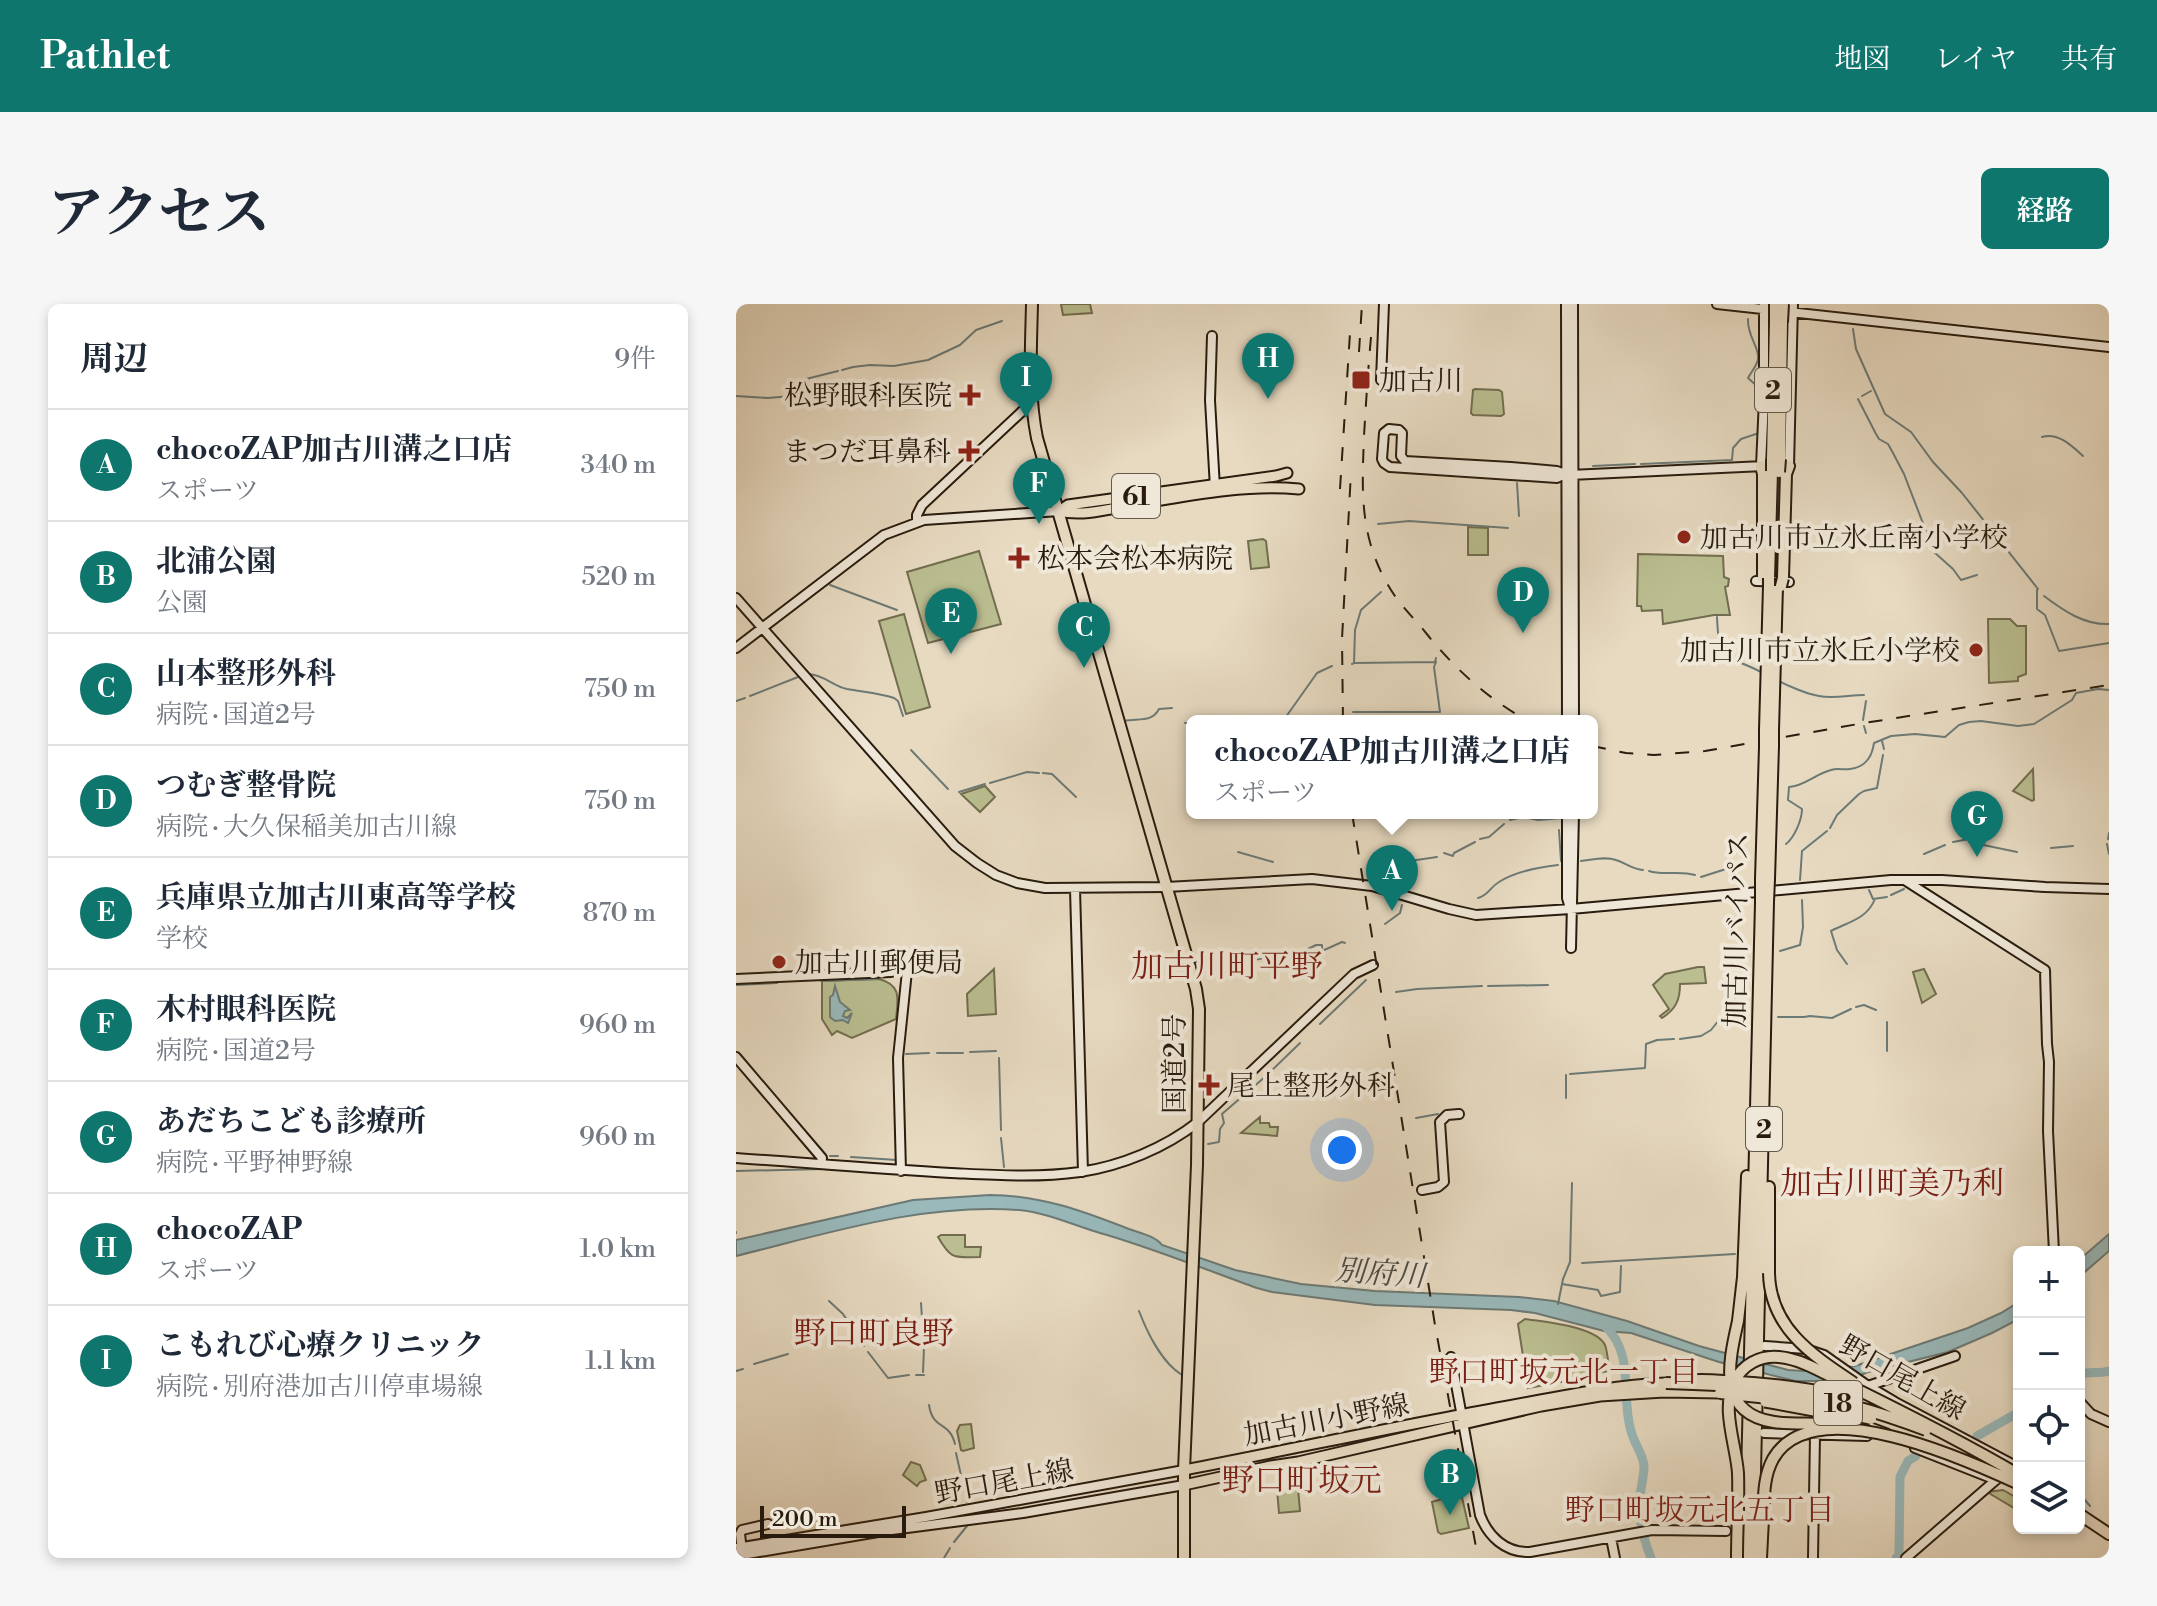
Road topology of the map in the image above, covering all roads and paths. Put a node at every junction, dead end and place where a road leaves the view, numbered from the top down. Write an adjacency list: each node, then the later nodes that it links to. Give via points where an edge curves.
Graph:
1 (1032, 304): 14 (highway, 国道2号)
2 (1384, 304): 13 (street)
3 (1566, 304): 18 (street)
4 (1573, 304): 18 (street)
5 (1717, 304): 8 (street)
6 (1775, 304): 10 (highway, 加古川バイパス / 2, bridge)
7 (1783, 304): 10 (highway, 加古川バイパス / 2, bridge)
8 (1764, 307): 9 (street); 15 (street)
9 (1792, 309): 10 (street); 12 (street)
10 (1783, 322): 16 (highway, 加古川バイパス / 2); 16 (street)
11 (1212, 336): 19 (street)
12 (2109, 347)
13 (1381, 380)
14 (1032, 402): 21 (highway, 国道2号); 22 (street, via 922,505)
15 (1761, 466): 16 (street); 18 (street); 23 (highway)
16 (1778, 466): 23 (highway, 加古川バイパス / 2); 23 (highway, via 1786,474)
17 (1287, 473): 19 (main road, 61)
18 (1569, 475): 18 (street, via 1388,466 1382,459 1384,433 1401,431 1401,456 1407,461); 27 (street); 28 (street)
19 (1215, 489): 20 (main road, 61); 21 (main road, 61, via 1068,505)
20 (1299, 489)
21 (1059, 511): 22 (street); 33 (highway, 国道2号)
22 (917, 522): 25 (street, via 884,535)
23 (1773, 579): 29 (highway, 加古川バイパス / 2, bridge); 29 (highway, 加古川バイパス / 2, bridge, via 1777,606)
24 (736, 598): 25 (street)
25 (762, 628): 26 (street); 34 (street, via 961,852 1009,880)
26 (736, 648)
27 (1567, 715)
28 (1574, 715)
29 (1769, 747): 36 (highway, 加古川バイパス / 2, bridge)
30 (1567, 819): 37 (street)
31 (1574, 819): 37 (street)
32 (1906, 880): 35 (street); 37 (street); 53 (street, via 2045,970)
33 (1166, 887): 34 (street); 37 (street, via 1312,879 1361,883 1476,915); 47 (highway, 国道2号, via 1199,1009)
34 (1075, 889): 51 (street)
35 (2109, 889)
36 (1765, 903): 44 (highway, 加古川バイパス / 2); 45 (highway, 加古川バイパス / 2)
37 (1571, 909): 38 (street)
38 (1571, 948)
39 (1373, 965): 47 (street, via 1354,974)
40 (907, 971): 50 (street, via 898,1058)
41 (891, 972): 42 (street)
42 (736, 979)
43 (736, 1057): 49 (street, via 822,1158)
44 (1756, 1074): 54 (highway, 加古川バイパス / 2); 70 (highway, bridge, via 1741,1303 1729,1370 1733,1391 1760,1419)
45 (1765, 1093): 54 (highway, 加古川バイパス / 2); 62 (highway, bridge, via 1772,1302 1788,1330)
46 (1459, 1114): 52 (street, via 1440,1122 1444,1182)
47 (1198, 1122): 51 (street, via 1145,1153); 77 (highway, 国道2号)
48 (736, 1158): 49 (street)
49 (821, 1164): 50 (street)
50 (901, 1171): 51 (street, via 1044,1176)
51 (1083, 1172)
52 (1422, 1190)
53 (2054, 1246)
54 (1758, 1351): 57 (highway, 加古川バイパス / 2, bridge); 59 (street, 野口尾上線, via 1806,1349 1824,1355)
55 (1955, 1356): 59 (street)
56 (1451, 1357): 67 (street)
57 (1754, 1376): 91 (highway, 加古川バイパス / 2); 92 (highway, 加古川バイパス / 2)
58 (1666, 1383): 60 (main road, 加古川小野線 / 18); 66 (main road, 18, bridge, via 1696,1379 1796,1385); 73 (highway, 18, bridge, via 1755,1387 1851,1406 1925,1430)
59 (1868, 1386): 66 (street, 野口尾上線); 71 (street, via 1825,1389)
60 (1600, 1393): 61 (main road, 加古川小野線 / 18); 67 (main road, 加古川小野線 / 18)
61 (1720, 1393): 72 (main road, 18, bridge, via 1825,1413); 80 (highway, 18, bridge, via 1788,1400 1878,1421 1950,1448)
62 (1890, 1405): 73 (highway, 18, bridge); 90 (highway, 18, bridge, via 1790,1359 1762,1358 1744,1368 1730,1398 1738,1474)
63 (2085, 1408): 65 (street)
64 (2085, 1414): 65 (street)
65 (2091, 1414): 68 (street)
66 (1923, 1416): 74 (street, 野口尾上線)
67 (1462, 1419): 77 (main road, 加古川小野線 / 18); 81 (main road, 加古川小野線 / 18); 86 (street, via 1480,1515 1497,1541 1530,1552)
68 (2109, 1422)
69 (1764, 1433): 71 (street, 野口尾上線)
70 (1882, 1433): 79 (highway, bridge, via 1951,1454); 93 (highway, bridge, via 1820,1431 1784,1446 1766,1476)
71 (1815, 1435): 72 (street, 野口尾上線, via 1877,1437); 94 (street)
72 (1922, 1450): 78 (street, 野口尾上線)
73 (2001, 1464): 75 (highway, 18, bridge)
74 (2013, 1465)
75 (2013, 1466)
76 (2013, 1469): 78 (street)
77 (1184, 1470): 81 (highway, 国道2号); 87 (street, 野口尾上線)
78 (1996, 1480): 95 (street)
79 (2013, 1481)
80 (2013, 1481)
81 (1184, 1485): 87 (street, 野口尾上線); 88 (highway, 国道2号)
82 (2085, 1521): 85 (highway)
83 (768, 1524): 87 (street, via 742,1530)
84 (1726, 1531): 86 (street, via 1652,1530)
85 (2109, 1536)
86 (1611, 1538): 89 (street)
87 (740, 1553)
88 (1184, 1558)
89 (1615, 1558)
90 (1737, 1558)
91 (1745, 1558)
92 (1753, 1558)
93 (1761, 1558)
94 (1813, 1558)
95 (1906, 1558)

